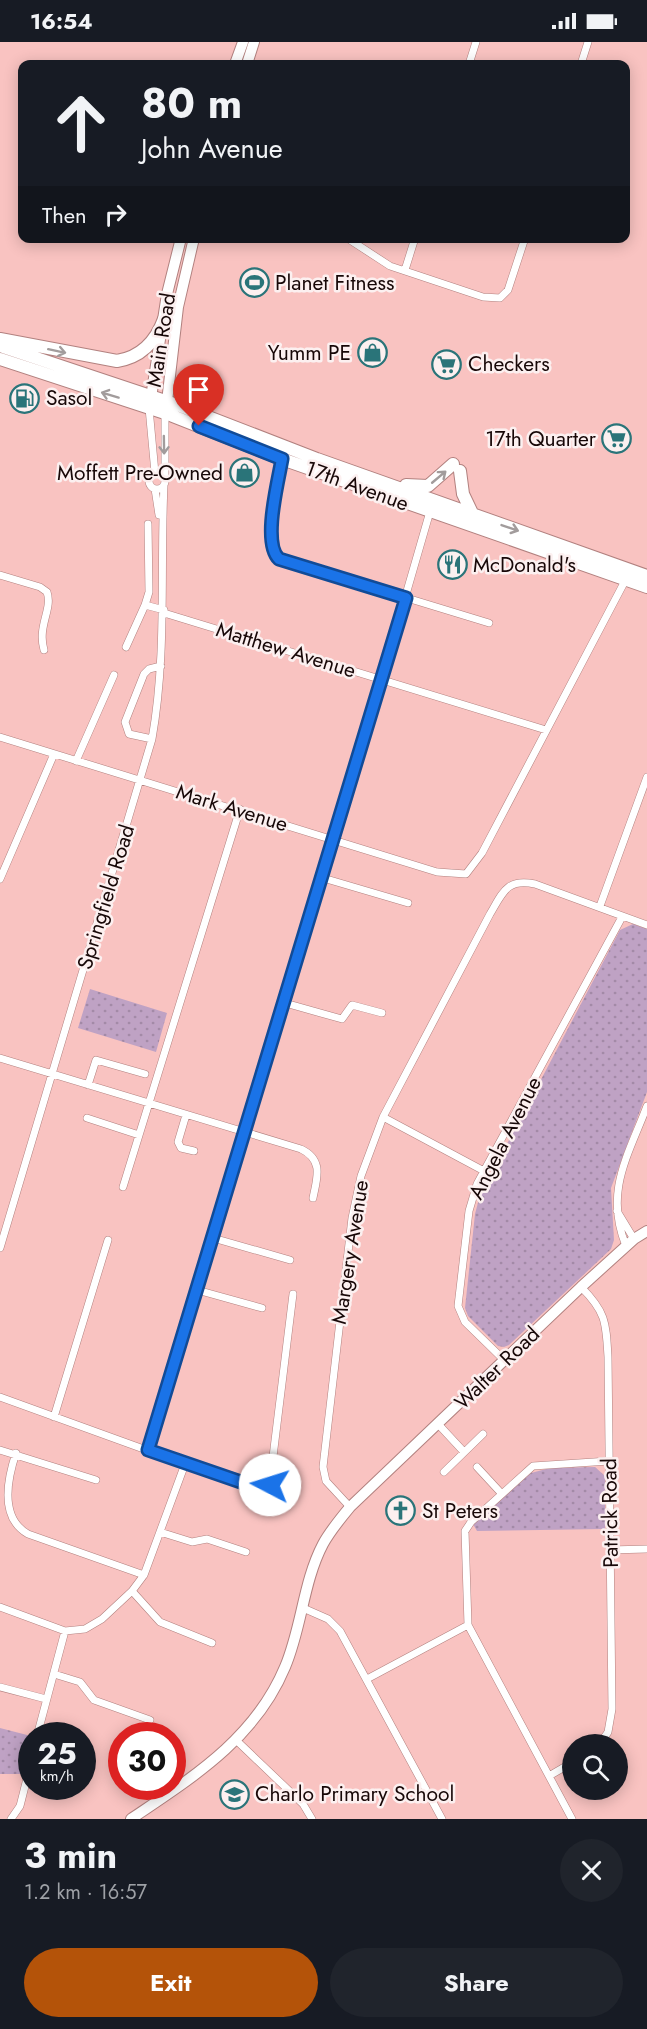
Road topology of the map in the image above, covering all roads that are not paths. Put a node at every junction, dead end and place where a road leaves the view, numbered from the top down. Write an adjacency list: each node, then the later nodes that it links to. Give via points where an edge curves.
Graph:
1 (243, 42): 5 (street)
2 (254, 42): 6 (street)
3 (476, 42): 7 (street)
4 (588, 42): 8 (street)
5 (236, 60)
6 (248, 60)
7 (470, 60)
8 (581, 60)
9 (180, 243): 15 (street, Main Road)
10 (193, 243): 20 (street, Main Road, via 176,315)
11 (354, 243): 14 (street, via 385,264)
12 (413, 243): 14 (street)
13 (523, 243): 14 (street, via 508,290 500,298 483,297)
14 (405, 270)
15 (164, 318): 16 (main road, one-way to 15, via 117,361 147,348); 19 (street, Main Road)
16 (0, 339)
17 (0, 346): 19 (main road)
18 (0, 359): 19 (main road, 17th Avenue, one-way to 18)
19 (150, 402): 20 (main road, 17th Avenue); 22 (street)
20 (167, 408): 21 (main road, 17th Avenue); 23 (main road); 24 (street, Springfield Road, one-way to 24)
21 (282, 459): 28 (main road, 17th Avenue); 35 (street, via 271,537 273,553 287,563)
22 (155, 473): 24 (street); 25 (street, Springfield Road, via 149,481)
23 (381, 480): 26 (main road); 27 (main road, one-way to 27, via 428,486 457,468)
24 (165, 481): 25 (street); 30 (street, Springfield Road)
25 (155, 489): 30 (street, Springfield Road)
26 (440, 502): 27 (main road); 28 (street)
27 (473, 515): 32 (main road, one-way to 32)
28 (432, 517): 33 (main road, 17th Avenue); 35 (street)
29 (148, 524): 36 (street, via 149,592)
30 (162, 538): 37 (street, Springfield Road)
31 (0, 575): 40 (street, via 47,592 40,632)
32 (647, 576)
33 (626, 579): 34 (main road, 17th Avenue); 44 (street)
34 (647, 587)
35 (406, 598): 38 (street); 43 (street)
36 (145, 605): 37 (street, Matthew Avenue); 39 (street)
37 (164, 611): 41 (street, Springfield Road); 43 (street, Matthew Avenue)
38 (489, 623)
39 (126, 647)
40 (44, 650)
41 (161, 666): 46 (street, Springfield Road); 46 (street, via 144,674 125,722 129,734)
42 (114, 675): 48 (street)
43 (381, 680): 44 (street, Matthew Avenue); 52 (street)
44 (546, 730): 52 (street, Mark Avenue, via 479,859 466,874 437,872)
45 (0, 737): 47 (street, Mark Avenue)
46 (152, 739): 50 (street, Springfield Road)
47 (54, 754): 48 (street, Mark Avenue); 54 (street)
48 (76, 761): 50 (street, Mark Avenue)
49 (647, 777): 56 (street)
50 (141, 780): 51 (street, Mark Avenue); 62 (street, Springfield Road)
51 (240, 809): 52 (street, Mark Avenue); 65 (street)
52 (334, 840): 53 (street)
53 (323, 878): 55 (street); 59 (street)
54 (0, 879)
55 (408, 903)
56 (600, 906): 57 (street); 68 (street, Margery Avenue, via 535,884 516,882 504,891)
57 (622, 917): 58 (street); 73 (street, Angela Avenue)
58 (647, 925)
59 (285, 1003): 60 (street, via 342,1019 352,1005); 70 (street)
60 (382, 1014)
61 (0, 1058): 62 (street)
62 (52, 1074): 64 (street); 80 (street, Springfield Road)
63 (146, 1074): 64 (street, via 96,1060)
64 (88, 1085): 65 (street)
65 (148, 1104): 67 (street); 71 (street)
66 (647, 1106): 79 (street, via 616,1190 617,1211)
67 (186, 1115): 70 (street); 72 (street, via 178,1146)
68 (383, 1116): 73 (street); 101 (street, Margery Avenue, via 361,1176 352,1218 322,1467 326,1481)
69 (87, 1118): 71 (street)
70 (245, 1133): 75 (street, via 302,1149 315,1158 318,1173); 77 (street)
71 (139, 1135): 74 (street)
72 (194, 1151)
73 (484, 1171): 86 (street, Angela Avenue, via 473,1195 458,1305 465,1322)
74 (123, 1187)
75 (313, 1198)
76 (647, 1231): 79 (street, Walter Road)
77 (213, 1238): 81 (street); 83 (street)
78 (108, 1240): 88 (street)
79 (630, 1242): 82 (street, Walter Road)
80 (0, 1248)
81 (290, 1260)
82 (581, 1287): 86 (street, Walter Road); 95 (street, Patrick Road, via 602,1310 606,1325)
83 (197, 1290): 85 (street); 92 (street)
84 (293, 1294): 96 (street, via 268,1488 264,1490)
85 (261, 1308)
86 (505, 1361): 89 (street, Walter Road)
87 (0, 1397): 88 (street)
88 (54, 1417): 92 (street)
89 (438, 1424): 93 (street); 101 (street, Walter Road)
90 (483, 1434): 93 (street)
91 (0, 1450): 94 (street)
92 (148, 1450): 96 (street)
93 (464, 1452): 98 (street)
94 (16, 1453): 99 (street); 106 (street, via 5,1491 16,1526 28,1534)
95 (609, 1461): 100 (street, via 533,1466); 104 (street, Patrick Road)
96 (185, 1464): 102 (street)
97 (477, 1467): 100 (street)
98 (444, 1472)
99 (96, 1480)
100 (501, 1493): 110 (street, via 465,1531)
101 (350, 1507): 109 (street, Walter Road, via 323,1544)
102 (160, 1532): 105 (street, via 192,1542 207,1539); 106 (street)
103 (647, 1549): 104 (street)
104 (610, 1550): 119 (street, Patrick Road, via 612,1709)
105 (246, 1552)
106 (144, 1575): 107 (street)
107 (132, 1591): 111 (street, via 92,1627); 112 (street, via 160,1622)
108 (0, 1607): 111 (street)
109 (303, 1608): 114 (street, via 334,1623); 120 (street, Walter Road, via 275,1687)
110 (468, 1624): 114 (street); 122 (street)
111 (65, 1631): 113 (street)
112 (213, 1643)
113 (54, 1674): 116 (street); 117 (street, via 80,1682 94,1700)
114 (367, 1679): 127 (street)
115 (0, 1687): 116 (street)
116 (46, 1699): 118 (street)
117 (150, 1720)
118 (40, 1722)
119 (607, 1734)
120 (237, 1741): 125 (street, Walter Road, via 204,1770); 126 (street, via 303,1804)
121 (562, 1768): 122 (street)
122 (549, 1776): 128 (street)
123 (22, 1800): 124 (street)
124 (11, 1819)
125 (131, 1819)
126 (312, 1819)
127 (442, 1819)
128 (572, 1819)

